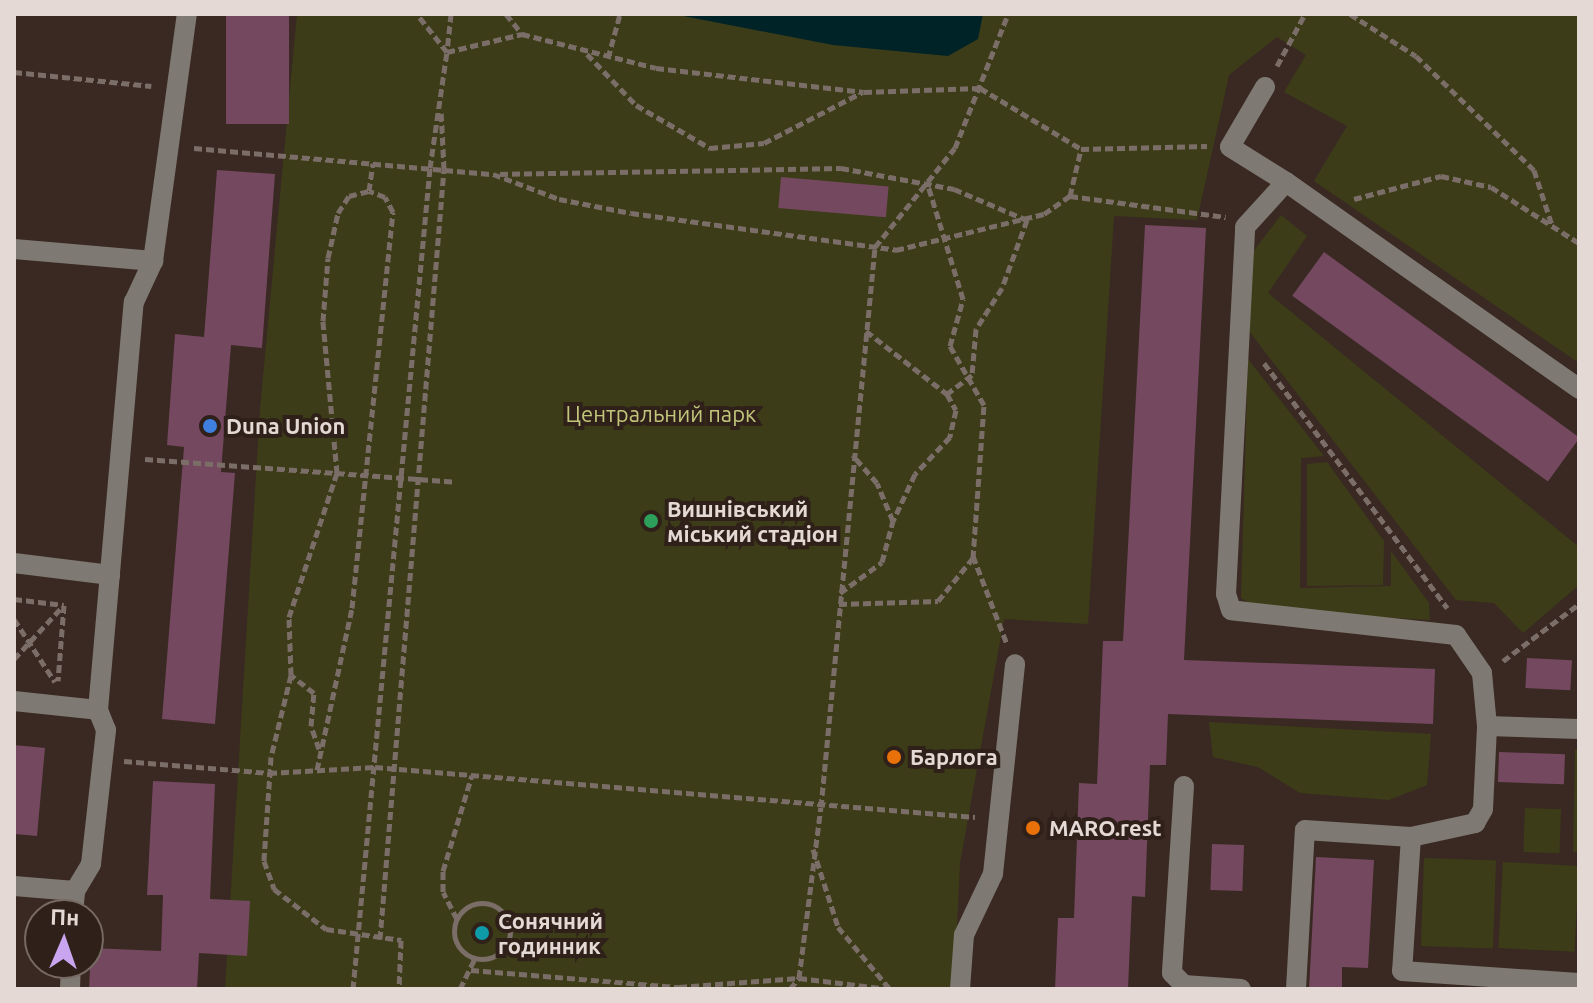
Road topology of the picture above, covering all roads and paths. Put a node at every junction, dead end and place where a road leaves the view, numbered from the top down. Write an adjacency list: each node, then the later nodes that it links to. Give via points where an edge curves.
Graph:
1 (187, 14): 16 (lane)
2 (417, 14): 11 (path)
3 (451, 14): 11 (path)
4 (506, 14): 9 (path)
5 (620, 14): 13 (path)
6 (1008, 14): 17 (path)
7 (1305, 14): 10 (path)
8 (1350, 14): 33 (path, via 1416,56 1534,170)
9 (522, 34): 11 (path); 12 (path)
10 (1288, 47)
11 (447, 52): 19 (path)
12 (586, 54): 13 (path); 18 (path, via 636,105 710,148 764,143)
13 (608, 58): 18 (path)
14 (14, 72): 16 (path)
15 (1265, 87): 21 (lane)
16 (176, 88): 20 (lane)
17 (980, 88): 18 (path); 22 (path); 27 (path, via 955,148)
18 (864, 92)
19 (440, 99): 24 (path); 25 (path)
20 (169, 145): 23 (path); 39 (lane)
21 (1230, 147): 22 (path); 28 (lane)
22 (1081, 149): 30 (path)
23 (373, 163): 24 (path); 29 (path)
24 (430, 168): 25 (path); 49 (path)
25 (444, 169): 26 (path); 50 (path)
26 (495, 174): 27 (path, via 788,163); 37 (path, via 559,199 631,213)
27 (927, 182): 32 (path); 35 (path); 37 (path)
28 (1286, 182): 31 (lane); 34 (lane)
29 (369, 191): 47 (path, via 349,196 338,213 325,289); 48 (path, via 385,197 393,212)
30 (1070, 196): 32 (path); 34 (path, via 1217,212)
31 (1322, 207): 33 (path, via 1441,176 1491,187); 43 (lane)
32 (1027, 220): 35 (path); 42 (path, via 1002,288 976,329)
33 (1552, 225): 36 (path)
34 (1245, 227): 41 (lane)
35 (944, 242): 37 (path); 42 (path, via 963,299 950,346)
36 (1579, 243)
37 (875, 247): 40 (path)
38 (14, 249): 39 (lane)
39 (153, 261): 46 (lane, via 134,302)
40 (866, 331): 44 (path); 45 (path)
41 (1239, 331): 62 (path, via 1450,612); 62 (lane, via 1226,594 1231,610)
42 (972, 375): 44 (path); 53 (path, via 987,428)
43 (1579, 389)
44 (947, 394): 52 (path, via 956,410 950,437 915,474)
45 (853, 455): 52 (path, via 877,483); 56 (path)
46 (120, 457): 47 (path); 55 (lane)
47 (337, 473): 48 (path); 67 (path, via 294,589)
48 (366, 475): 49 (path); 74 (path, via 352,608)
49 (402, 478): 50 (path); 76 (path)
50 (415, 479): 51 (path); 77 (path)
51 (455, 482)
52 (893, 521): 56 (path, via 882,562)
53 (973, 555): 58 (path, via 938,601); 65 (path)
54 (14, 563): 55 (lane)
55 (110, 575): 71 (lane)
56 (840, 594): 58 (path)
57 (14, 599): 60 (path)
58 (839, 604): 82 (path)
59 (1579, 604): 66 (path)
60 (64, 605): 63 (path); 69 (path)
61 (14, 619): 63 (path)
62 (1456, 635): 66 (lane)
63 (30, 644): 64 (path); 69 (path)
64 (14, 659)
65 (1015, 664): 83 (lane)
66 (1482, 673): 72 (lane)
67 (291, 675): 74 (path, via 314,693 311,726); 79 (path)
68 (43, 684): 69 (path)
69 (56, 696): 70 (lane); 71 (lane)
70 (14, 701)
71 (98, 710): 75 (lane, via 106,730)
72 (1487, 726): 73 (lane); 84 (lane, via 1483,809 1475,823)
73 (1579, 729)
74 (319, 749): 78 (path)
75 (103, 759): 79 (path); 87 (lane, via 91,864)
76 (375, 767): 77 (path); 78 (path); 90 (path)
77 (394, 769): 80 (path); 91 (path)
78 (317, 770): 79 (path)
79 (269, 773): 90 (path, via 264,861 274,889 326,929)
80 (472, 775): 82 (path); 89 (path, via 443,871 443,892)
81 (1184, 786): 102 (lane, via 1172,973 1184,985)
82 (821, 807): 83 (path); 85 (path)
83 (999, 819): 101 (lane, via 993,874 964,935)
84 (1411, 837): 95 (lane, via 1402,971); 103 (lane, via 1305,830)
85 (811, 844): 94 (path); 100 (path, via 838,927)
86 (14, 886): 87 (lane)
87 (75, 891): 88 (lane)
88 (74, 899)
89 (457, 919): 92 (path, via 459,947); 92 (path, via 480,903 508,920 501,951)
90 (357, 936): 91 (path); 96 (path)
91 (380, 939): 97 (path, via 401,940)
92 (475, 958): 93 (path)
93 (471, 970): 94 (path, via 679,987); 98 (path)
94 (799, 978): 99 (path); 100 (path)
95 (1579, 983)
96 (353, 989)
97 (399, 989)
98 (460, 989)
99 (790, 989)
100 (889, 989)
101 (960, 989)
102 (1241, 989)
103 (1296, 989)

